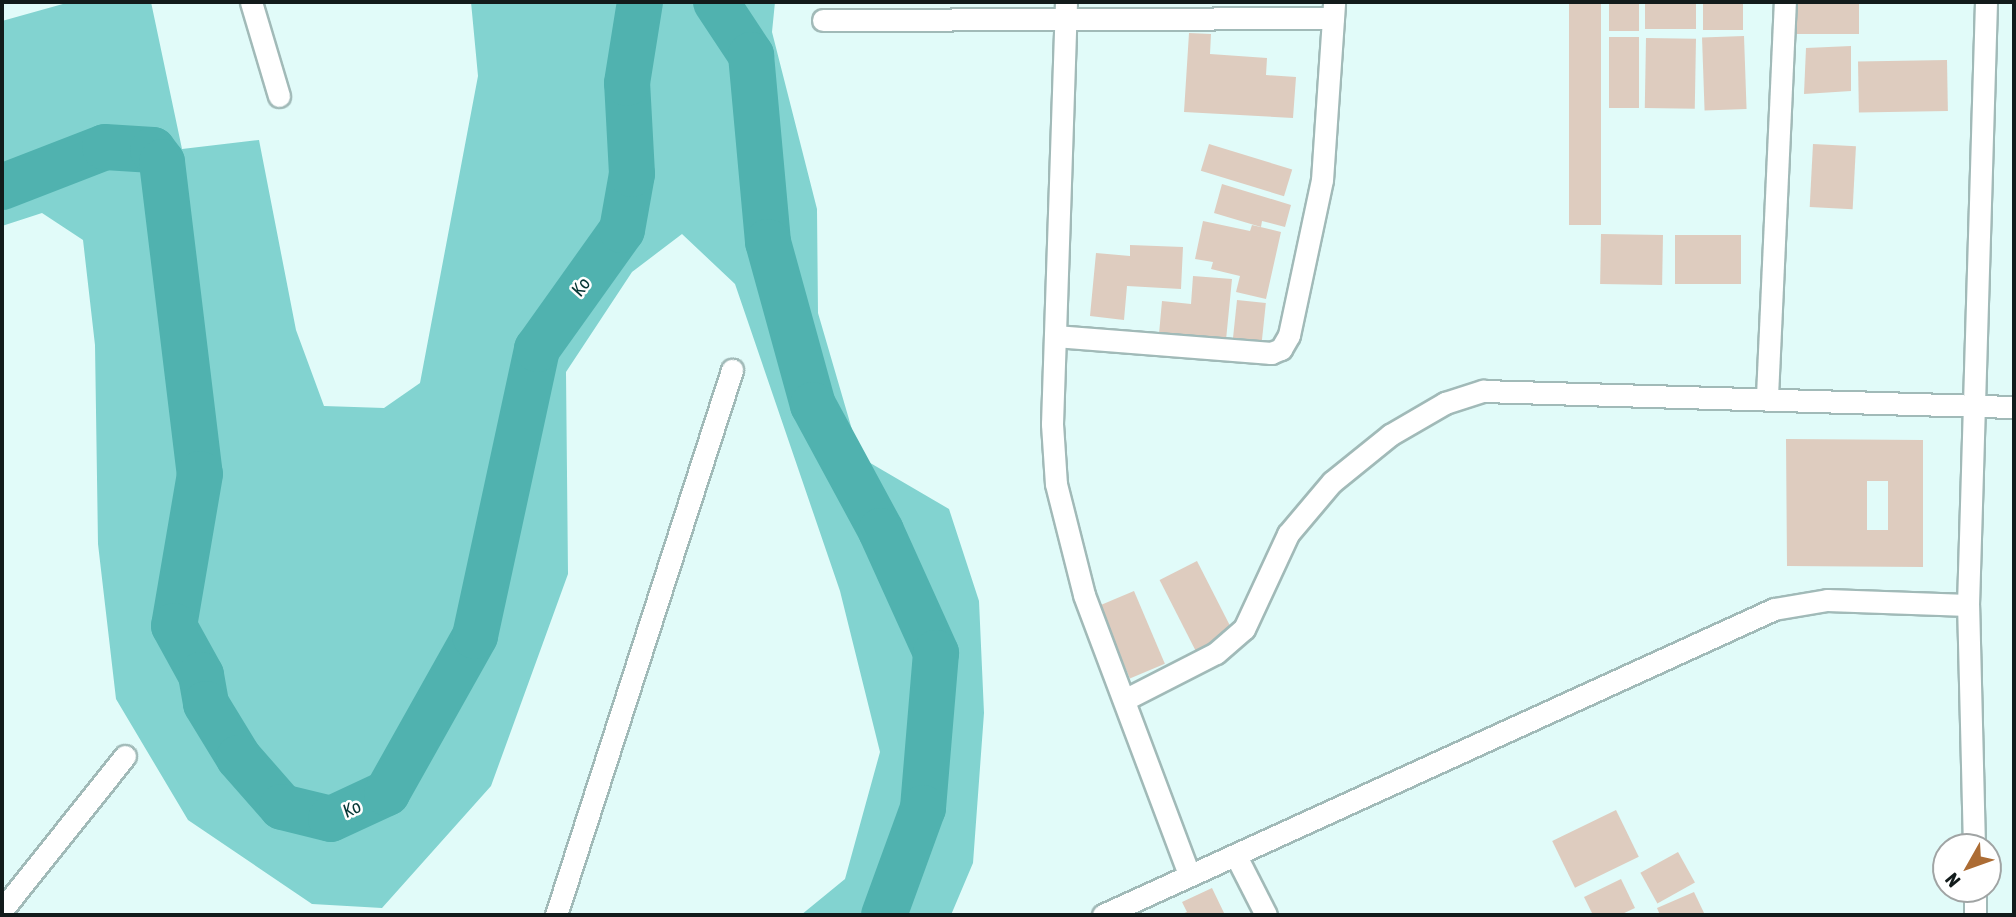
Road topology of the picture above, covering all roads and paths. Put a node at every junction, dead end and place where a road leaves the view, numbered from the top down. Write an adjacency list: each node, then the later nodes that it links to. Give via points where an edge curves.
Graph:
1 (251, 2): 7 (street)
2 (1785, 2): 10 (street)
3 (1986, 2): 12 (street)
4 (1334, 10): 5 (street); 8 (street, via 1322,180 1289,335 1281,349 1270,353)
5 (1066, 11): 6 (street); 8 (street)
6 (823, 20)
7 (279, 96)
8 (1055, 336): 14 (street, via 1056,484 1084,595)
9 (732, 370): 20 (street)
10 (1767, 396): 12 (street); 14 (street, via 1483,391 1445,403 1390,435 1332,482 1288,534 1244,629 1216,653)
11 (2014, 407): 12 (street)
12 (1974, 408): 13 (street)
13 (1968, 605): 16 (street); 17 (street, via 1827,600 1774,609)
14 (1126, 699): 18 (street)
15 (125, 755): 19 (street)
16 (1974, 833)
17 (1236, 856): 18 (street); 22 (street)
18 (1189, 875): 21 (street)
19 (2, 910)
20 (556, 915)
21 (1103, 915)
22 (1266, 915)

